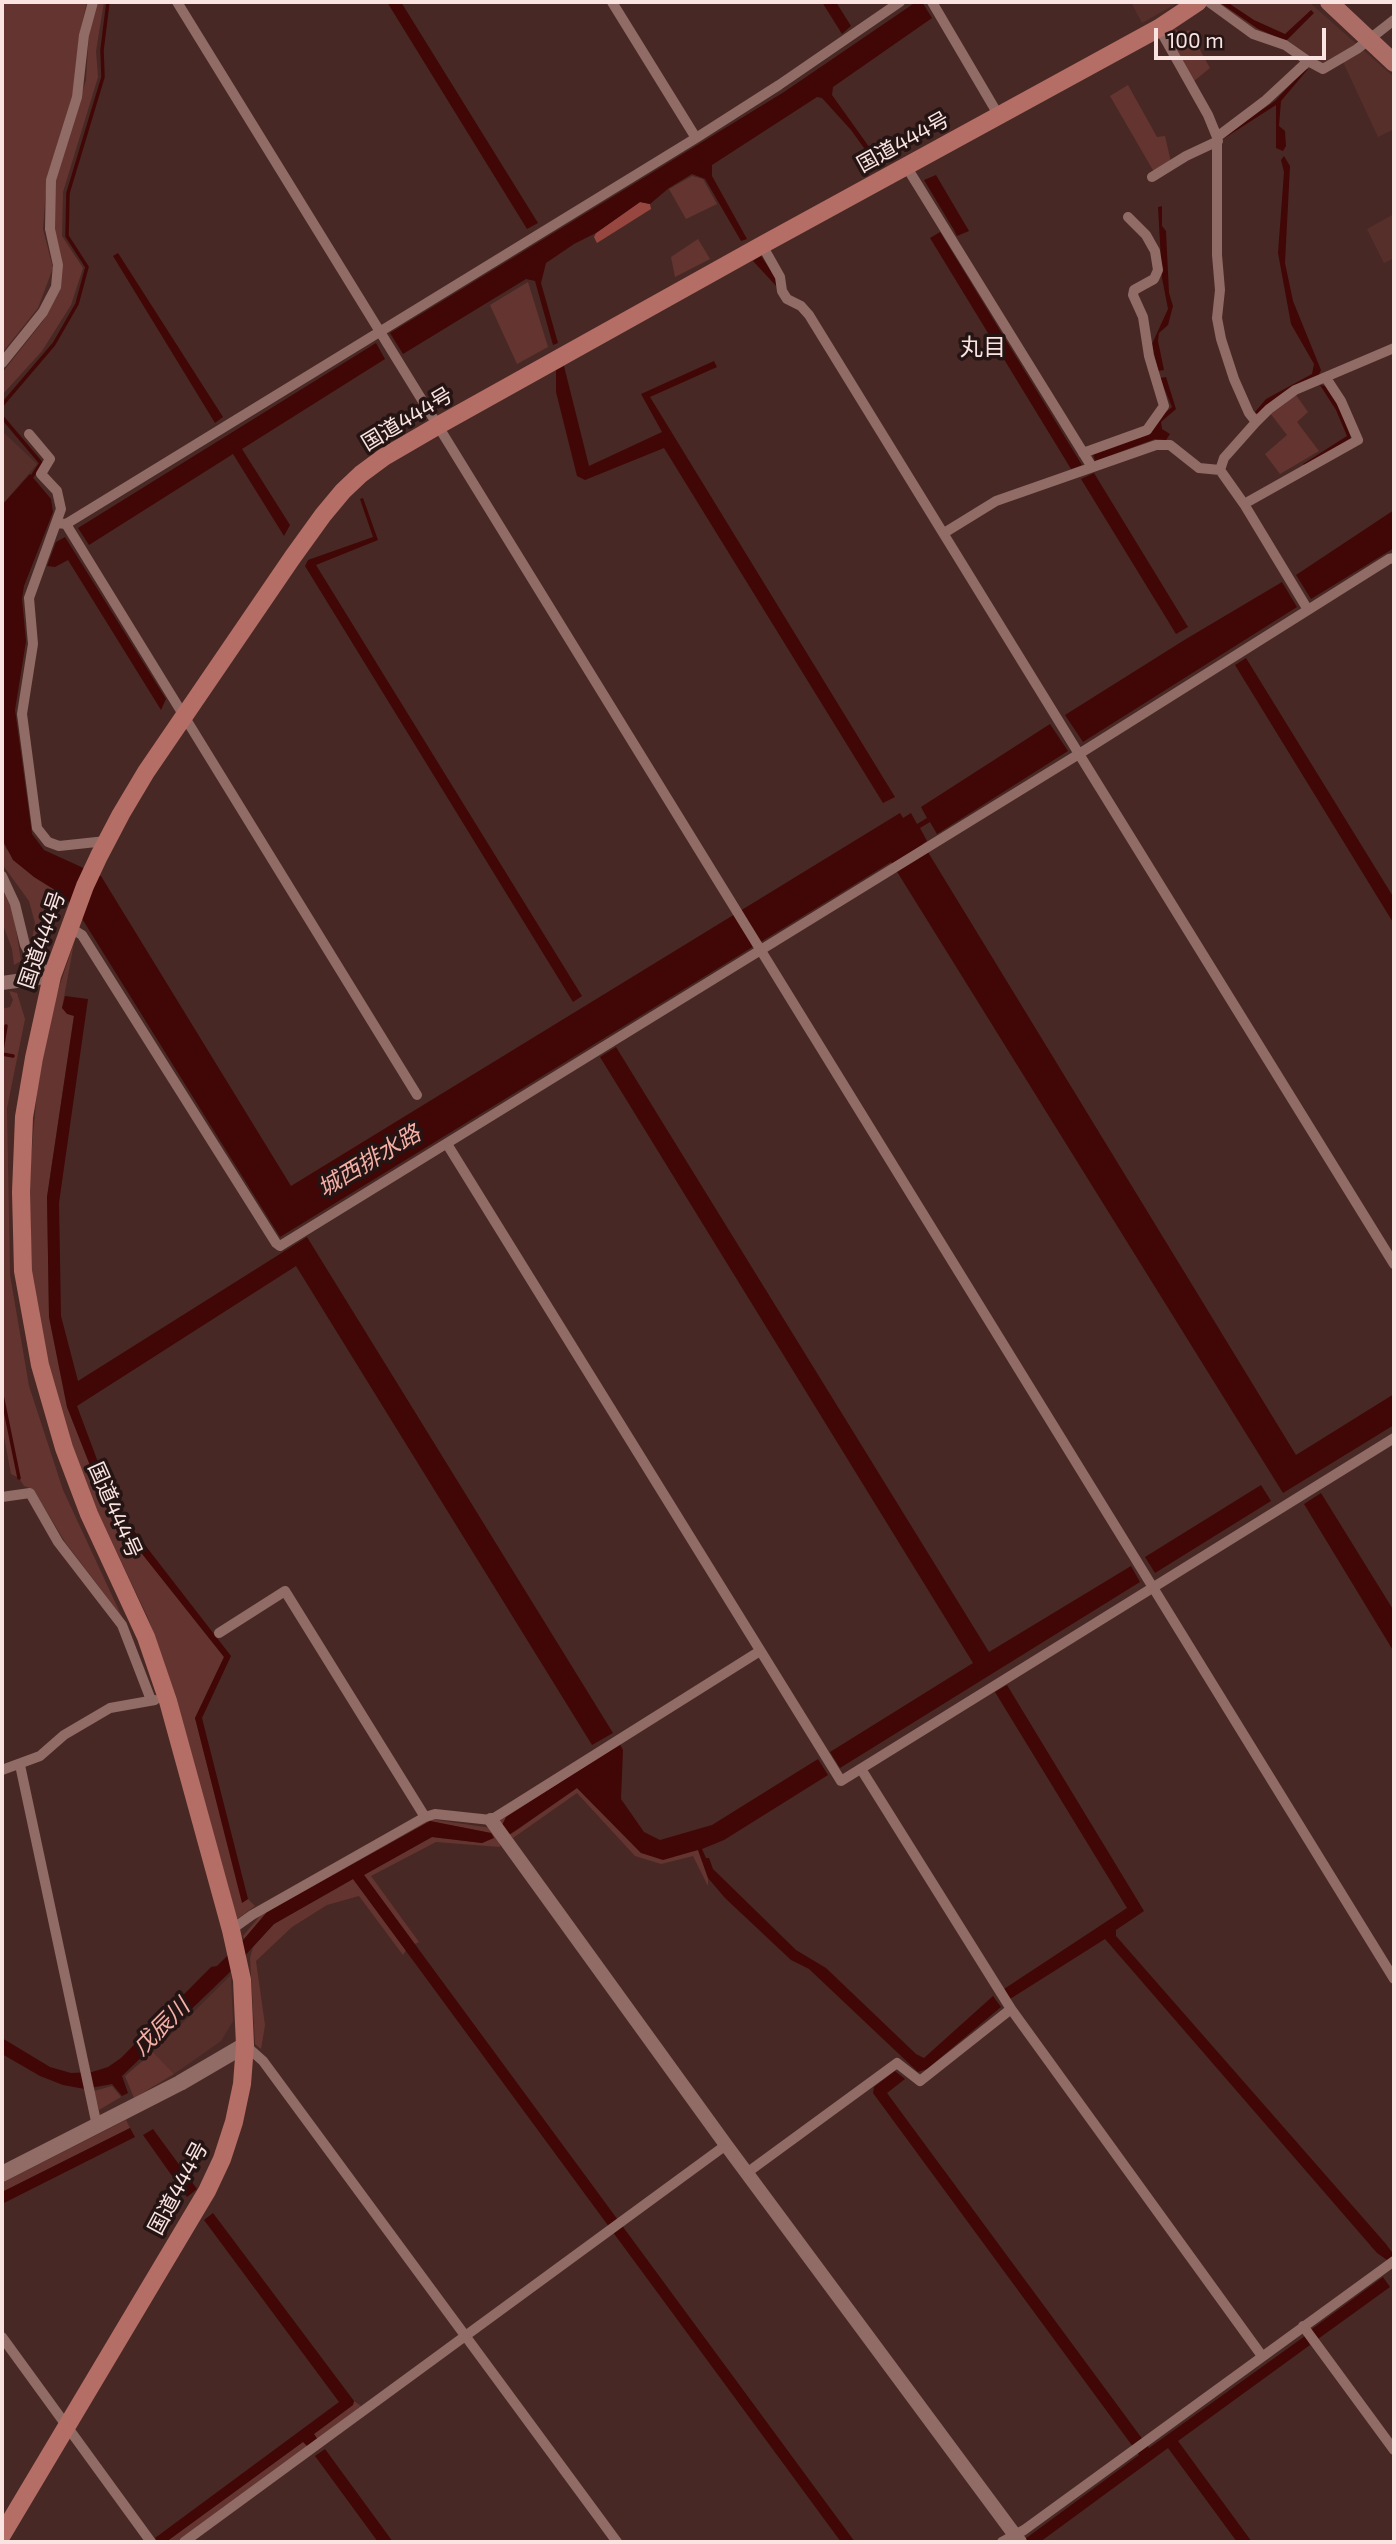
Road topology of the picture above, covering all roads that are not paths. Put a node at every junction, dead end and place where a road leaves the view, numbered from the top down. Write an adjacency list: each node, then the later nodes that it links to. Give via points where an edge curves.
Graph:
1 (93, 2): 23 (street, via 77,97 51,180 56,287 43,312)
2 (177, 2): 21 (street)
3 (612, 2): 15 (street)
4 (900, 2): 15 (street)
5 (932, 2): 14 (street)
6 (1198, 2): 10 (highway, 国道444号)
7 (1209, 2): 12 (street, via 1253,34 1285,45)
8 (1329, 2): 11 (main road)
9 (1394, 20): 11 (street)
10 (1159, 28): 14 (highway, 国道444号); 16 (street)
11 (1370, 40): 12 (street, via 1323,69); 13 (main road)
12 (1308, 61): 16 (street)
13 (1394, 62)
14 (999, 116): 17 (highway, 国道444号)
15 (696, 138): 21 (street)
16 (1218, 139): 18 (street); 25 (street, via 1217,318 1234,379)
17 (906, 166): 20 (highway, 国道444号); 28 (street)
18 (1152, 177)
19 (1128, 217): 28 (street, via 1155,251 1158,270 1154,279 1133,295 1143,317 1164,406 1147,430)
20 (762, 245): 26 (highway, 国道444号); 33 (street, via 787,299 809,315)
21 (379, 331): 26 (street); 32 (street)
22 (1394, 348): 24 (street)
23 (2, 363)
24 (1326, 378): 25 (street, via 1295,390); 31 (street, via 1358,440)
25 (1256, 422): 30 (street, via 1224,457)
26 (439, 425): 36 (highway, 国道444号, via 384,457 343,491); 41 (street)
27 (29, 434): 32 (street, via 50,458 41,474 57,491)
28 (1083, 453): 29 (street)
29 (1092, 467): 30 (street, via 1156,445 1170,445 1199,468); 33 (street, via 996,501)
30 (1220, 470): 31 (street)
31 (1244, 504): 35 (street)
32 (62, 524): 36 (street); 38 (street, via 29,598 33,645 22,714 37,828 48,842 59,846)
33 (944, 533): 37 (street)
34 (1394, 558): 35 (street)
35 (1308, 610): 37 (street)
36 (184, 717): 38 (highway, 国道444号, via 146,772); 44 (street)
37 (1079, 754): 41 (street); 46 (street)
38 (103, 849): 40 (highway, 国道444号)
39 (2, 876): 42 (street, via 25,945 33,960)
40 (71, 924): 42 (highway, 国道444号); 45 (street, via 82,934 280,1246)
41 (760, 948): 45 (street); 49 (street)
42 (52, 976): 43 (street); 52 (highway, 国道444号, via 24,1117 23,1271 40,1366 64,1448 146,1637)
43 (2, 982)
44 (417, 1095)
45 (447, 1144): 51 (street)
46 (1394, 1264)
47 (1394, 1438): 49 (street)
48 (2, 1497): 52 (street, via 30,1493 58,1542 122,1625)
49 (1153, 1587): 54 (street); 59 (street)
50 (219, 1633): 56 (street, via 285,1591)
51 (760, 1651): 54 (street, via 841,1781); 57 (street)
52 (160, 1701): 53 (street, via 110,1708); 58 (highway, 国道444号)
53 (20, 1765): 55 (street); 62 (street)
54 (861, 1769): 60 (street)
55 (2, 1770)
56 (425, 1817): 57 (street); 58 (street)
57 (491, 1820): 63 (street)
58 (231, 1930): 61 (highway, 国道444号, via 242,1980)
59 (1394, 1979)
60 (1011, 2009): 64 (street, via 920,2081 897,2063); 70 (street)
61 (245, 2045): 62 (main road); 69 (street, via 263,2060); 71 (highway, 国道444号, via 242,2084 222,2159)
62 (97, 2126): 65 (main road)
63 (726, 2145): 64 (street); 69 (street)
64 (748, 2172): 74 (street)
65 (2, 2175)
66 (1394, 2261): 67 (street)
67 (1308, 2333): 70 (street); 72 (street)
68 (2, 2337): 71 (street)
69 (465, 2337): 76 (street); 77 (street)
70 (1262, 2356): 74 (street)
71 (66, 2427): 73 (highway, 国道444号); 75 (street)
72 (1394, 2450)
73 (2, 2535)
74 (1012, 2539)
75 (151, 2542)
76 (184, 2542)
77 (617, 2542)

